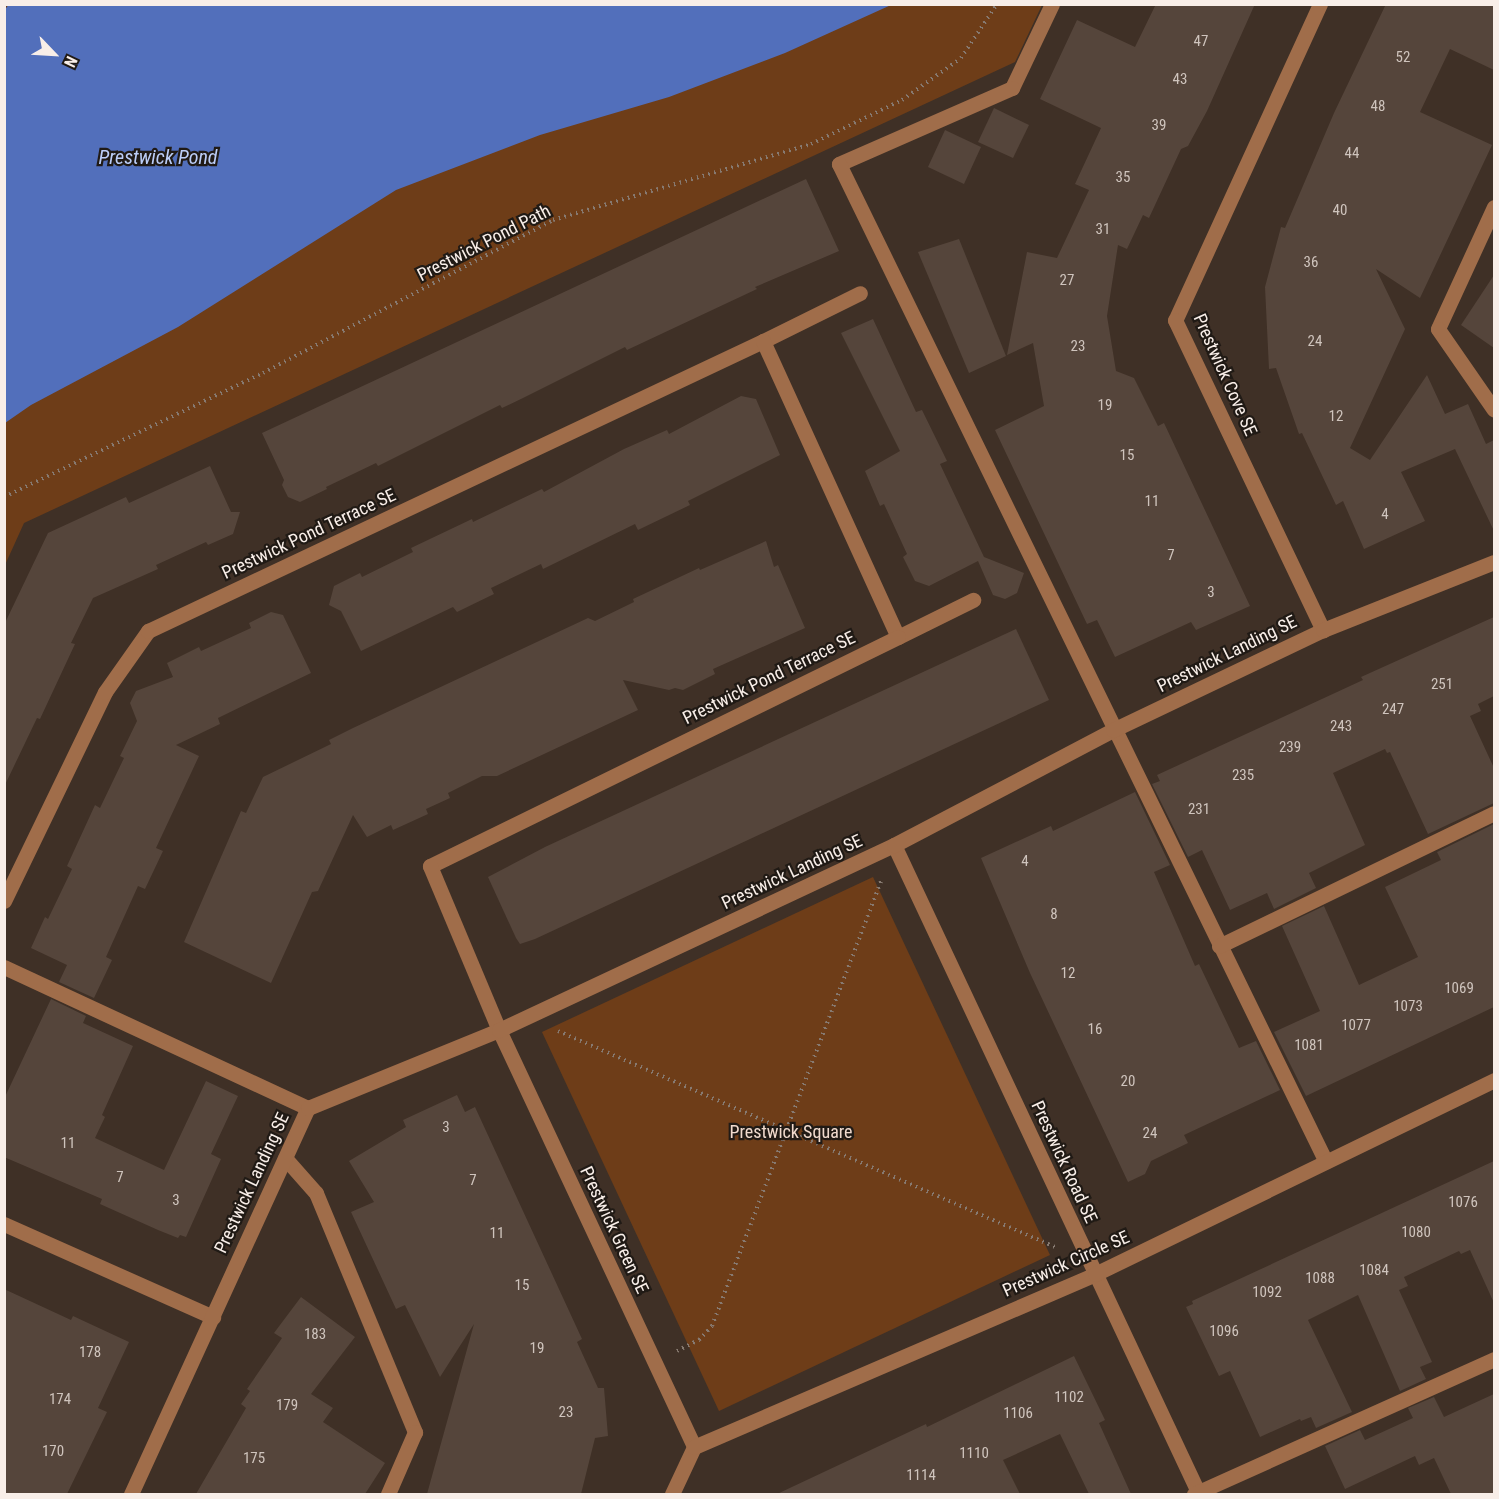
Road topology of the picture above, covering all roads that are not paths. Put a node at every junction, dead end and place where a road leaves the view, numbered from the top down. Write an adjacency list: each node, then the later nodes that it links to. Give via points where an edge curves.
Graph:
1 (1052, 4): 11 (street, via 1012,88 839,164)
2 (1320, 4): 9 (street, Prestwick Cove SE, via 1175,320)
3 (1494, 207): 6 (street, via 1438,329)
4 (860, 293): 5 (street, Prestwick Pond Terrace SE)
5 (763, 341): 10 (street); 14 (street, Prestwick Pond Terrace SE, via 148,632 105,692)
6 (1494, 410)
7 (1494, 562): 9 (street, Prestwick Landing SE)
8 (974, 600): 10 (street, Prestwick Pond Terrace SE)
9 (1323, 630): 11 (street, Prestwick Landing SE)
10 (898, 637): 17 (street, Prestwick Pond Terrace SE, via 429,866)
11 (1113, 730): 13 (street, Prestwick Landing SE); 15 (street)
12 (1494, 813): 15 (street)
13 (894, 845): 17 (street, Prestwick Landing SE); 23 (street, Prestwick Road SE)
14 (4, 901)
15 (1219, 946): 21 (street)
16 (4, 967): 19 (street)
17 (499, 1030): 19 (street, Prestwick Landing SE); 26 (street, Prestwick Green SE)
18 (1494, 1080): 21 (street, Prestwick Circle SE)
19 (308, 1108): 20 (street, Prestwick Landing SE)
20 (285, 1158): 24 (street, Prestwick Landing SE); 28 (street, via 316,1193 415,1432)
21 (1326, 1162): 23 (street, Prestwick Circle SE)
22 (4, 1224): 24 (street)
23 (1092, 1268): 26 (street, Prestwick Circle SE); 30 (street, Prestwick Road SE)
24 (213, 1317): 27 (street, Prestwick Landing SE)
25 (1494, 1359): 30 (street)
26 (694, 1447): 29 (street)
27 (130, 1494)
28 (388, 1494)
29 (672, 1494)
30 (1197, 1494)

